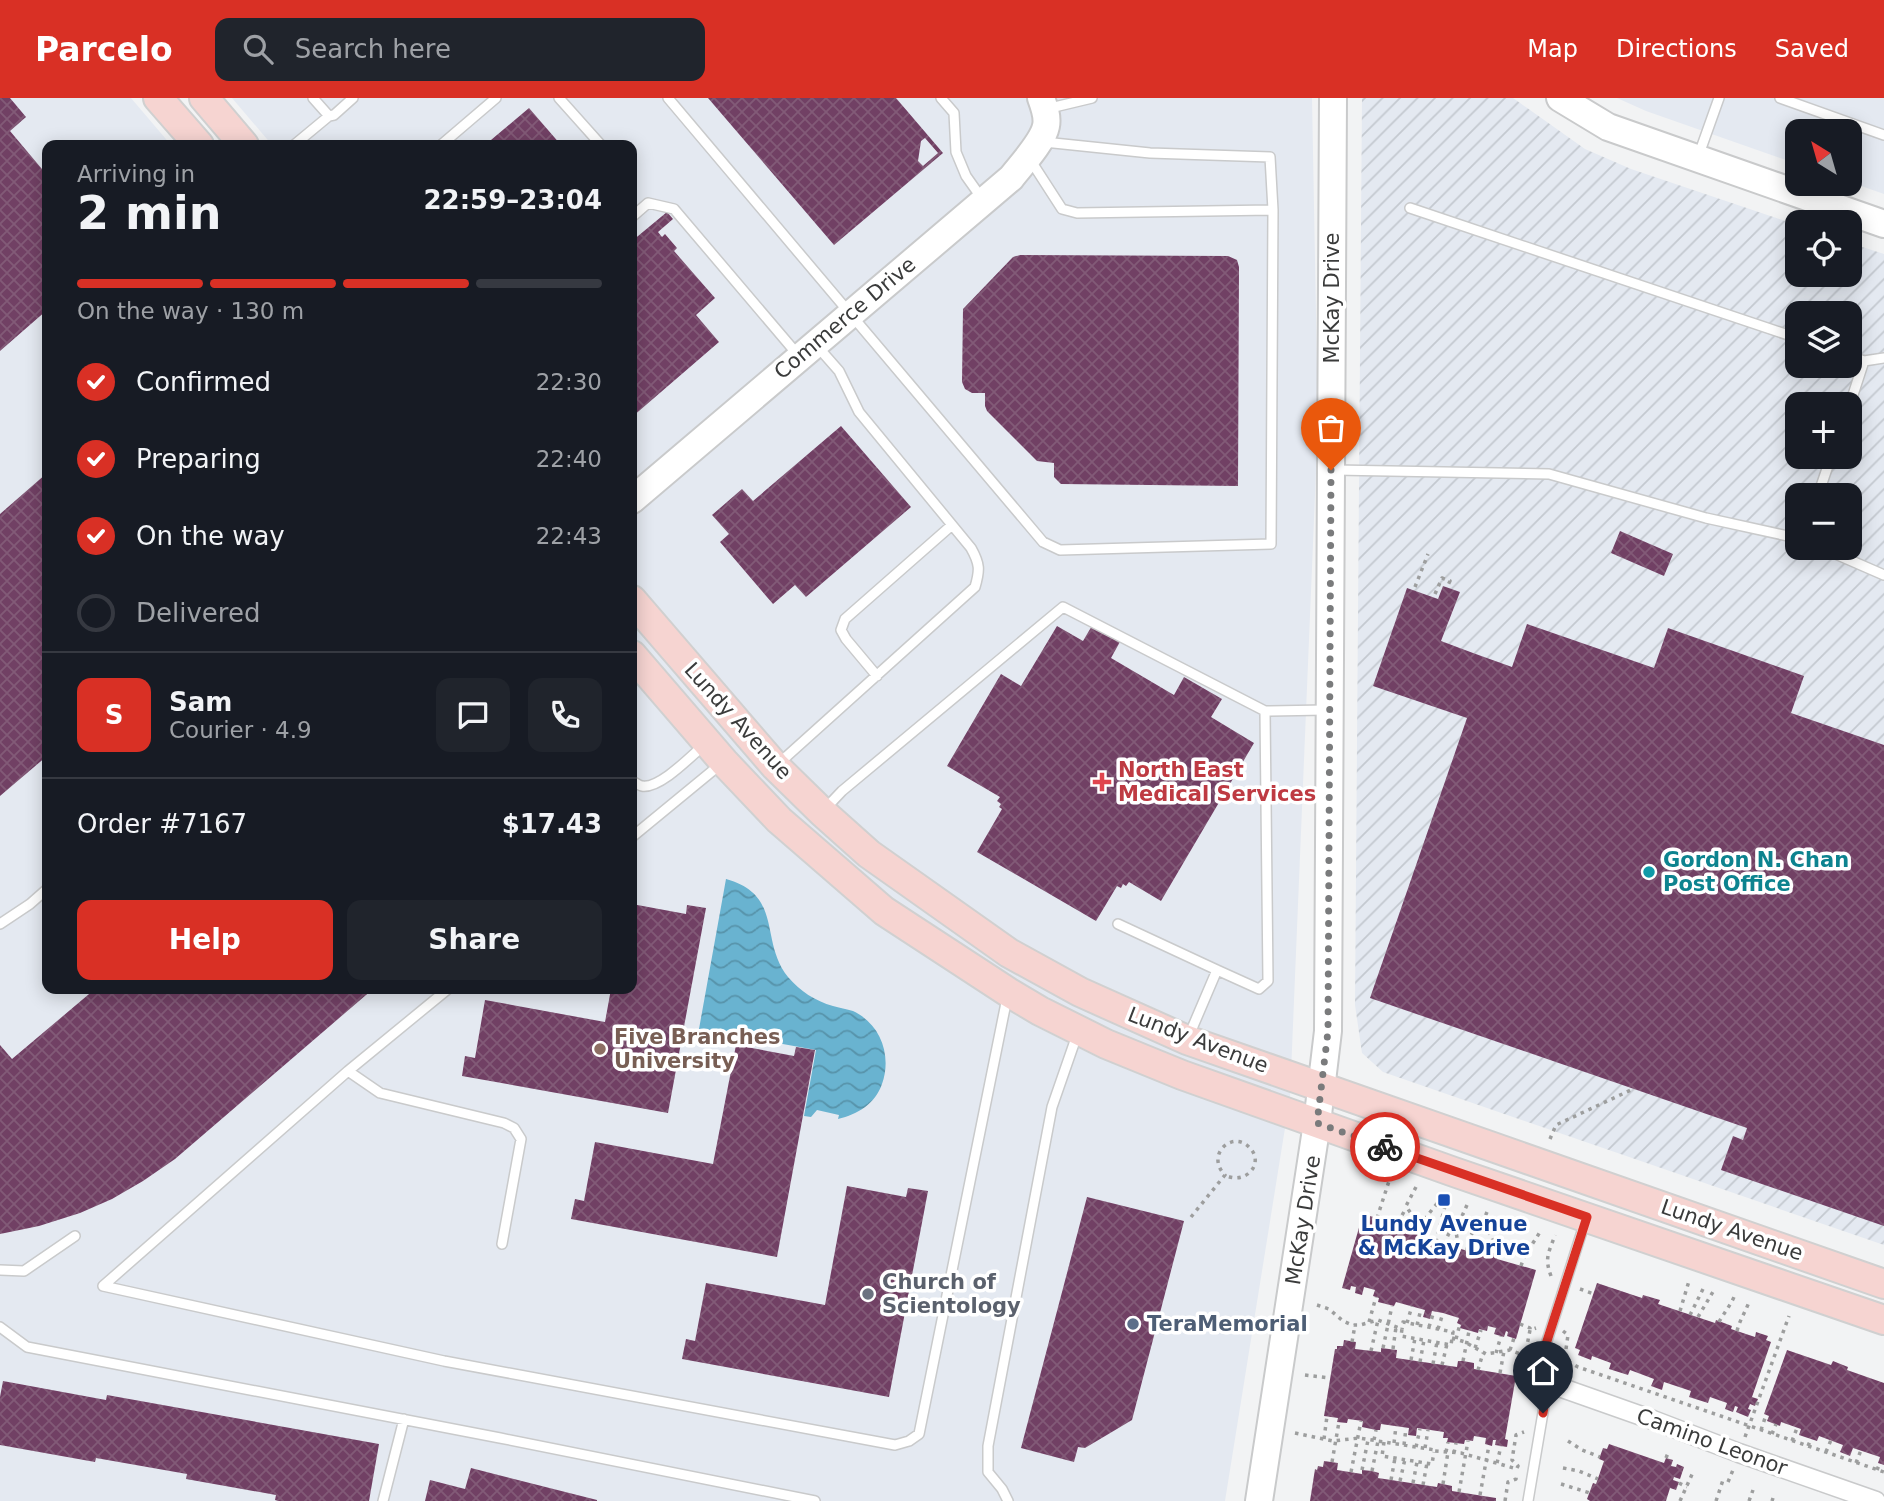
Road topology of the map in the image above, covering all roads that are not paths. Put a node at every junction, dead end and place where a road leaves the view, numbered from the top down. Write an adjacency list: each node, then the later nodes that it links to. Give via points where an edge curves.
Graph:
1 (158, 98): 17 (main road)
2 (204, 98): 18 (main road)
3 (313, 98): 14 (lane)
4 (353, 98): 14 (lane)
5 (496, 98): 20 (lane)
6 (559, 98): 21 (lane)
7 (668, 98): 28 (lane)
8 (941, 98): 23 (lane, via 954,113 956,152)
9 (1092, 98): 15 (lane)
10 (1333, 98): 34 (street, McKay Drive)
11 (1560, 98): 22 (street, via 1608,127)
12 (1719, 98): 22 (lane)
13 (1780, 98): 16 (lane)
14 (329, 116): 19 (lane)
15 (1040, 127): 23 (street, Commerce Drive, via 1011,178); 25 (lane, via 1150,153 1270,157); 25 (lane, via 1062,209 1077,213)
16 (1884, 135)
17 (194, 140)
18 (240, 140)
19 (300, 140)
20 (447, 140)
21 (597, 140)
22 (1697, 159): 27 (street)
23 (983, 201): 28 (street, Commerce Drive)
24 (1410, 208): 29 (lane)
25 (1273, 210): 28 (lane, via 1271,544 1060,550 1043,542)
26 (637, 213): 30 (lane, via 648,204 674,209)
27 (1884, 224)
28 (850, 314): 30 (street, Commerce Drive)
29 (1785, 334)
30 (807, 350): 35 (street, Commerce Drive); 36 (lane, via 839,371 859,412)
31 (1884, 358): 32 (lane)
32 (1864, 361): 33 (lane)
33 (1854, 392)
34 (1331, 470): 37 (lane, via 1549,474); 43 (street, McKay Drive)
35 (637, 496)
36 (952, 525): 42 (lane, via 976,557 980,572 975,587); 42 (lane, via 845,619 841,630 846,639)
37 (1785, 535)
38 (1850, 560): 39 (lane)
39 (1884, 575)
40 (637, 606): 46 (main road, Lundy Avenue)
41 (637, 661): 45 (main road, Lundy Avenue)
42 (877, 676): 46 (lane)
43 (1329, 710): 44 (lane); 59 (street, McKay Drive, via 1328,1031)
44 (1265, 711): 48 (lane, via 1063,607); 53 (lane, via 1268,981 1259,989)
45 (715, 752): 47 (lane, via 653,785); 49 (lane); 54 (main road, Lundy Avenue, via 779,820 884,911)
46 (775, 766): 48 (main road, Lundy Avenue)
47 (637, 784)
48 (822, 812): 57 (main road, Lundy Avenue, via 869,854 1009,953 1080,992)
49 (637, 832)
50 (42, 893): 51 (lane)
51 (0, 924)
52 (1118, 924): 53 (lane)
53 (1217, 970): 57 (lane)
54 (1008, 992): 56 (main road, Lundy Avenue); 58 (lane, via 919,1434 895,1445 443,1361 103,1286)
55 (442, 994): 58 (lane)
56 (1079, 1030): 60 (main road, Lundy Avenue, via 1182,1075); 74 (lane, via 1052,1107 988,1446 988,1472)
57 (1187, 1040): 59 (main road, Lundy Avenue)
58 (348, 1071): 63 (lane, via 380,1093 514,1128 521,1139)
59 (1322, 1087): 60 (street, McKay Drive); 65 (main road, Lundy Avenue)
60 (1317, 1123): 61 (main road, Lundy Avenue); 75 (street, McKay Drive)
61 (1587, 1217): 66 (main road, Lundy Avenue); 70 (lane, via 1546,1344)
62 (75, 1236): 64 (lane, via 24,1271)
63 (502, 1244)
64 (0, 1270)
65 (1884, 1284)
66 (1751, 1289): 67 (main road, via 1780,1270); 68 (main road, Lundy Avenue)
67 (1884, 1304)
68 (1884, 1321)
69 (0, 1327): 71 (lane, via 27,1347)
70 (1548, 1383): 76 (lane); 77 (street, Camino Leonor)
71 (404, 1419): 72 (lane); 73 (lane)
72 (383, 1501)
73 (815, 1501)
74 (1008, 1501)
75 (1259, 1501)
76 (1528, 1501)
77 (1876, 1501)

